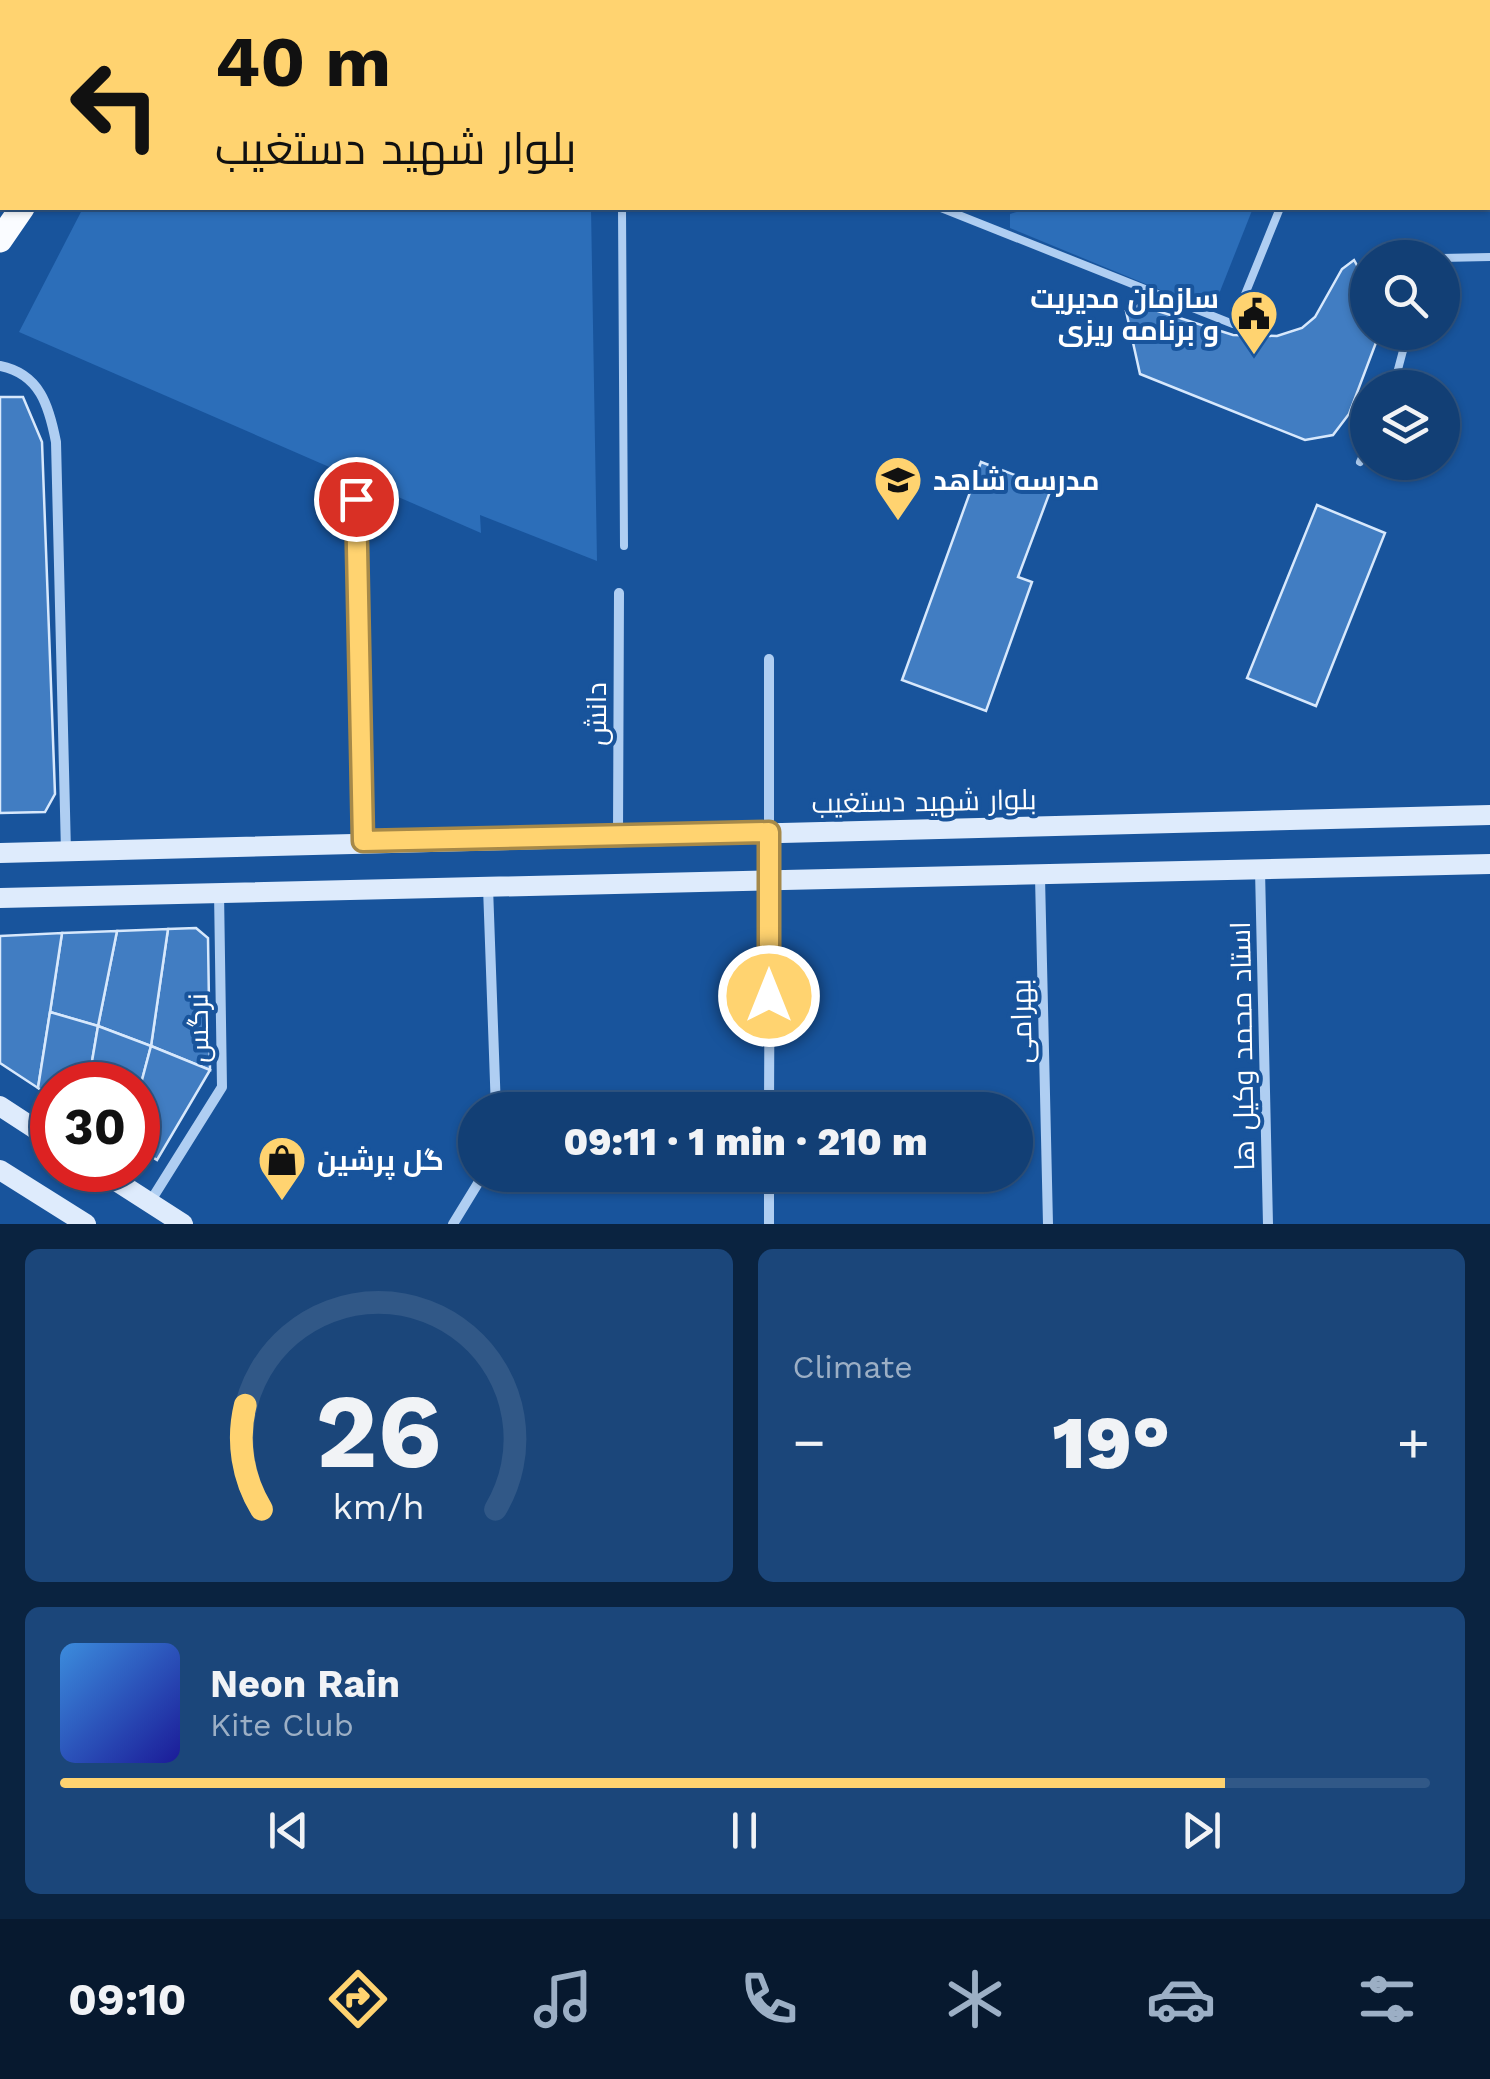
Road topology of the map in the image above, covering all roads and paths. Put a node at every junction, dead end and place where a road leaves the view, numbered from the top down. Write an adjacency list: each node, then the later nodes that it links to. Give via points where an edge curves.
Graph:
1 (21, 210): 5 (main road)
2 (622, 210): 10 (lane)
3 (945, 210): 4 (lane, via 1233,324)
4 (1279, 210)
5 (0, 240)
6 (1490, 257): 7 (lane)
7 (1460, 258)
8 (0, 366): 17 (street, via 19,372 43,394 56,442)
9 (356, 499): 16 (street)
10 (624, 546)
11 (618, 593): 15 (street, دانش)
12 (769, 659): 14 (street)
13 (1490, 815): 14 (street, بلوار شهید دستغیب)
14 (769, 832): 15 (street, بلوار شهید دستغیب); 22 (street)
15 (618, 836): 16 (street, بلوار شهید دستغیب)
16 (363, 841): 17 (street, بلوار شهید دستغیب)
17 (66, 852): 18 (street, بلوار شهید دستغیب)
18 (0, 853)
19 (1490, 864): 20 (street)
20 (1260, 868): 21 (street); 40 (street, استاد محمد وکیل ها)
21 (1040, 877): 22 (street); 39 (street, بهرامی)
22 (770, 881): 23 (street); 27 (street)
23 (488, 887): 24 (street); 26 (street)
24 (219, 892): 25 (street); 34 (street, نرگس, via 222,1087)
25 (0, 898)
26 (495, 1092)
27 (769, 1092)
28 (0, 1106): 29 (street)
29 (30, 1126)
30 (0, 1170): 35 (street)
31 (133, 1192): 34 (street)
32 (473, 1192): 37 (street)
33 (769, 1192): 38 (street)
34 (149, 1202): 36 (street)
35 (86, 1224)
36 (184, 1224)
37 (453, 1224)
38 (769, 1224)
39 (1048, 1224)
40 (1268, 1224)

